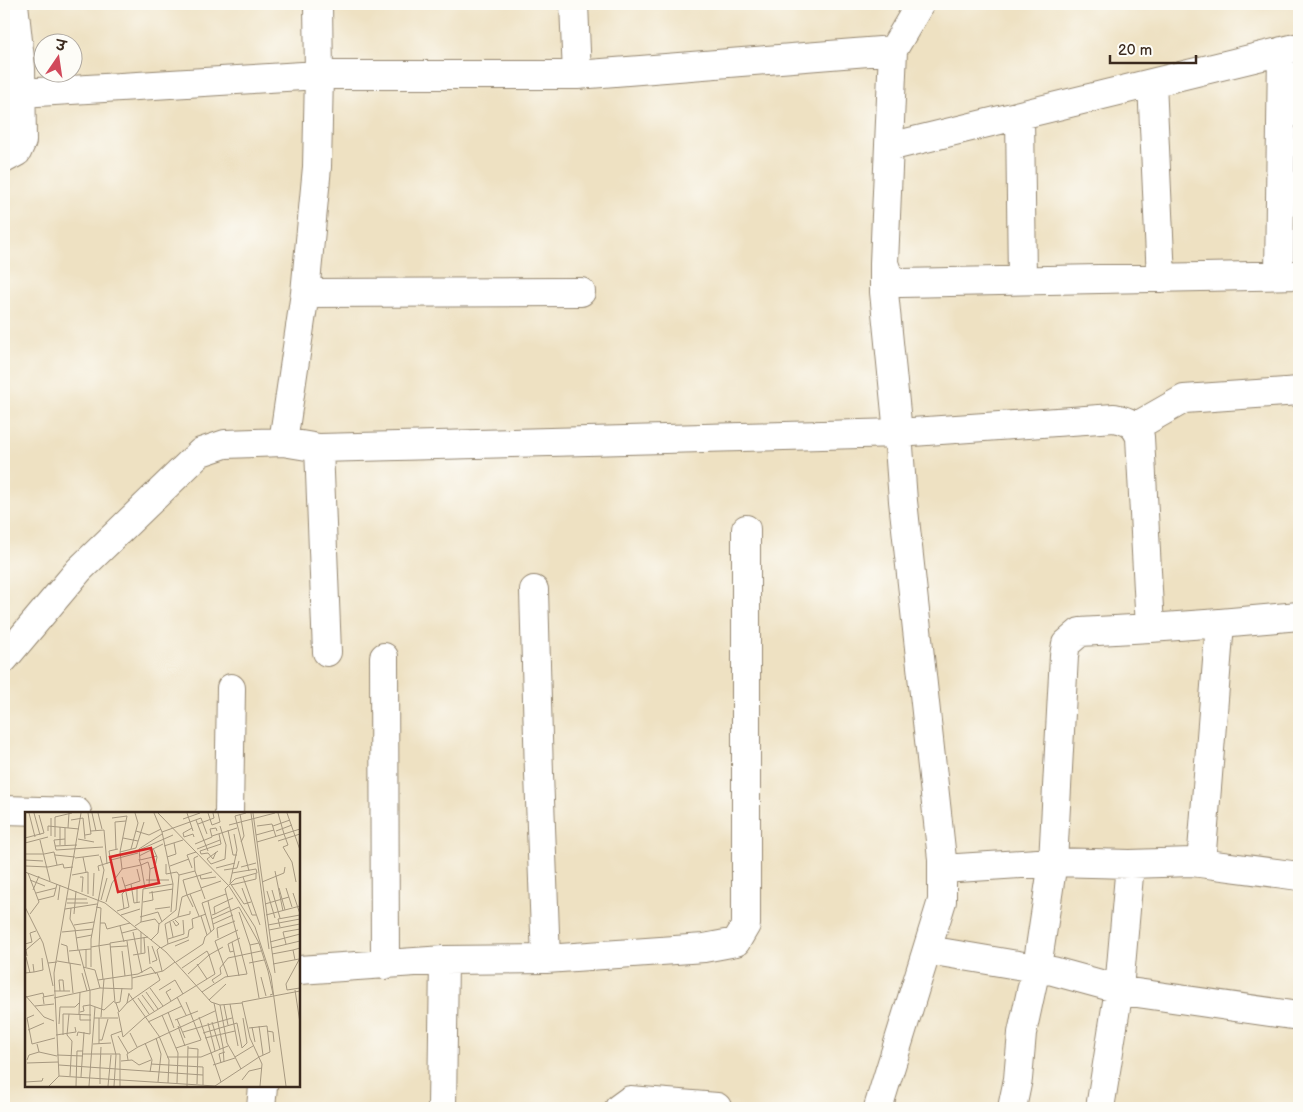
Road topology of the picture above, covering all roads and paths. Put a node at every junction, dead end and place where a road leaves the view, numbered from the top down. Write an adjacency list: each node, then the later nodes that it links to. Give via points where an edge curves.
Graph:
1 (14, 4): 10 (street)
2 (318, 4): 8 (street)
3 (574, 4): 7 (street)
4 (920, 4): 6 (street)
5 (1291, 49): 9 (street); 15 (street)
6 (893, 50): 7 (street); 12 (street)
7 (577, 75): 8 (street)
8 (319, 76): 10 (street); 19 (street, via 317,167)
9 (1152, 83): 11 (street); 16 (street)
10 (21, 93): 13 (street, via 22,141 17,152)
11 (1020, 115): 12 (street); 17 (street)
12 (889, 147): 14 (street)
13 (4, 158)
14 (884, 264): 17 (street, via 889,277 901,283); 22 (street)
15 (1289, 275): 16 (street)
16 (1161, 278): 17 (street)
17 (1022, 280)
18 (581, 292): 19 (street)
19 (305, 293): 23 (street)
20 (1299, 391): 21 (street, via 1184,399)
21 (1136, 426): 22 (street, via 1114,418); 29 (street, via 1140,437)
22 (898, 434): 24 (street); 40 (street)
23 (283, 442): 24 (street); 32 (street, via 225,444 201,452 79,570)
24 (319, 448): 30 (street)
25 (746, 529): 43 (street, via 746,926 736,942 712,946)
26 (534, 590): 43 (street)
27 (1299, 616): 28 (street)
28 (1220, 623): 29 (street); 38 (street, via 1202,850 1199,858)
29 (1150, 628): 37 (street, via 1080,632 1066,644)
30 (327, 652)
31 (384, 657): 45 (street)
32 (4, 659)
33 (231, 688): 36 (street)
34 (4, 810): 35 (street)
35 (77, 812)
36 (228, 812)
37 (1053, 862): 39 (street); 40 (street); 46 (street)
38 (1192, 862): 39 (street); 41 (street)
39 (1130, 864): 48 (street)
40 (942, 869): 42 (street, via 942,901)
41 (1299, 876)
42 (928, 950): 46 (street); 55 (street)
43 (546, 959): 44 (street)
44 (444, 960): 45 (street); 53 (street)
45 (385, 965): 47 (street)
46 (1036, 968): 48 (street); 56 (street, via 1022,1033)
47 (300, 970)
48 (1119, 989): 49 (street); 57 (street)
49 (1299, 1016)
50 (263, 1087): 52 (street)
51 (717, 1107): 54 (street, via 630,1100)
52 (261, 1108)
53 (442, 1108)
54 (619, 1108)
55 (878, 1108)
56 (1012, 1108)
57 (1100, 1108)

